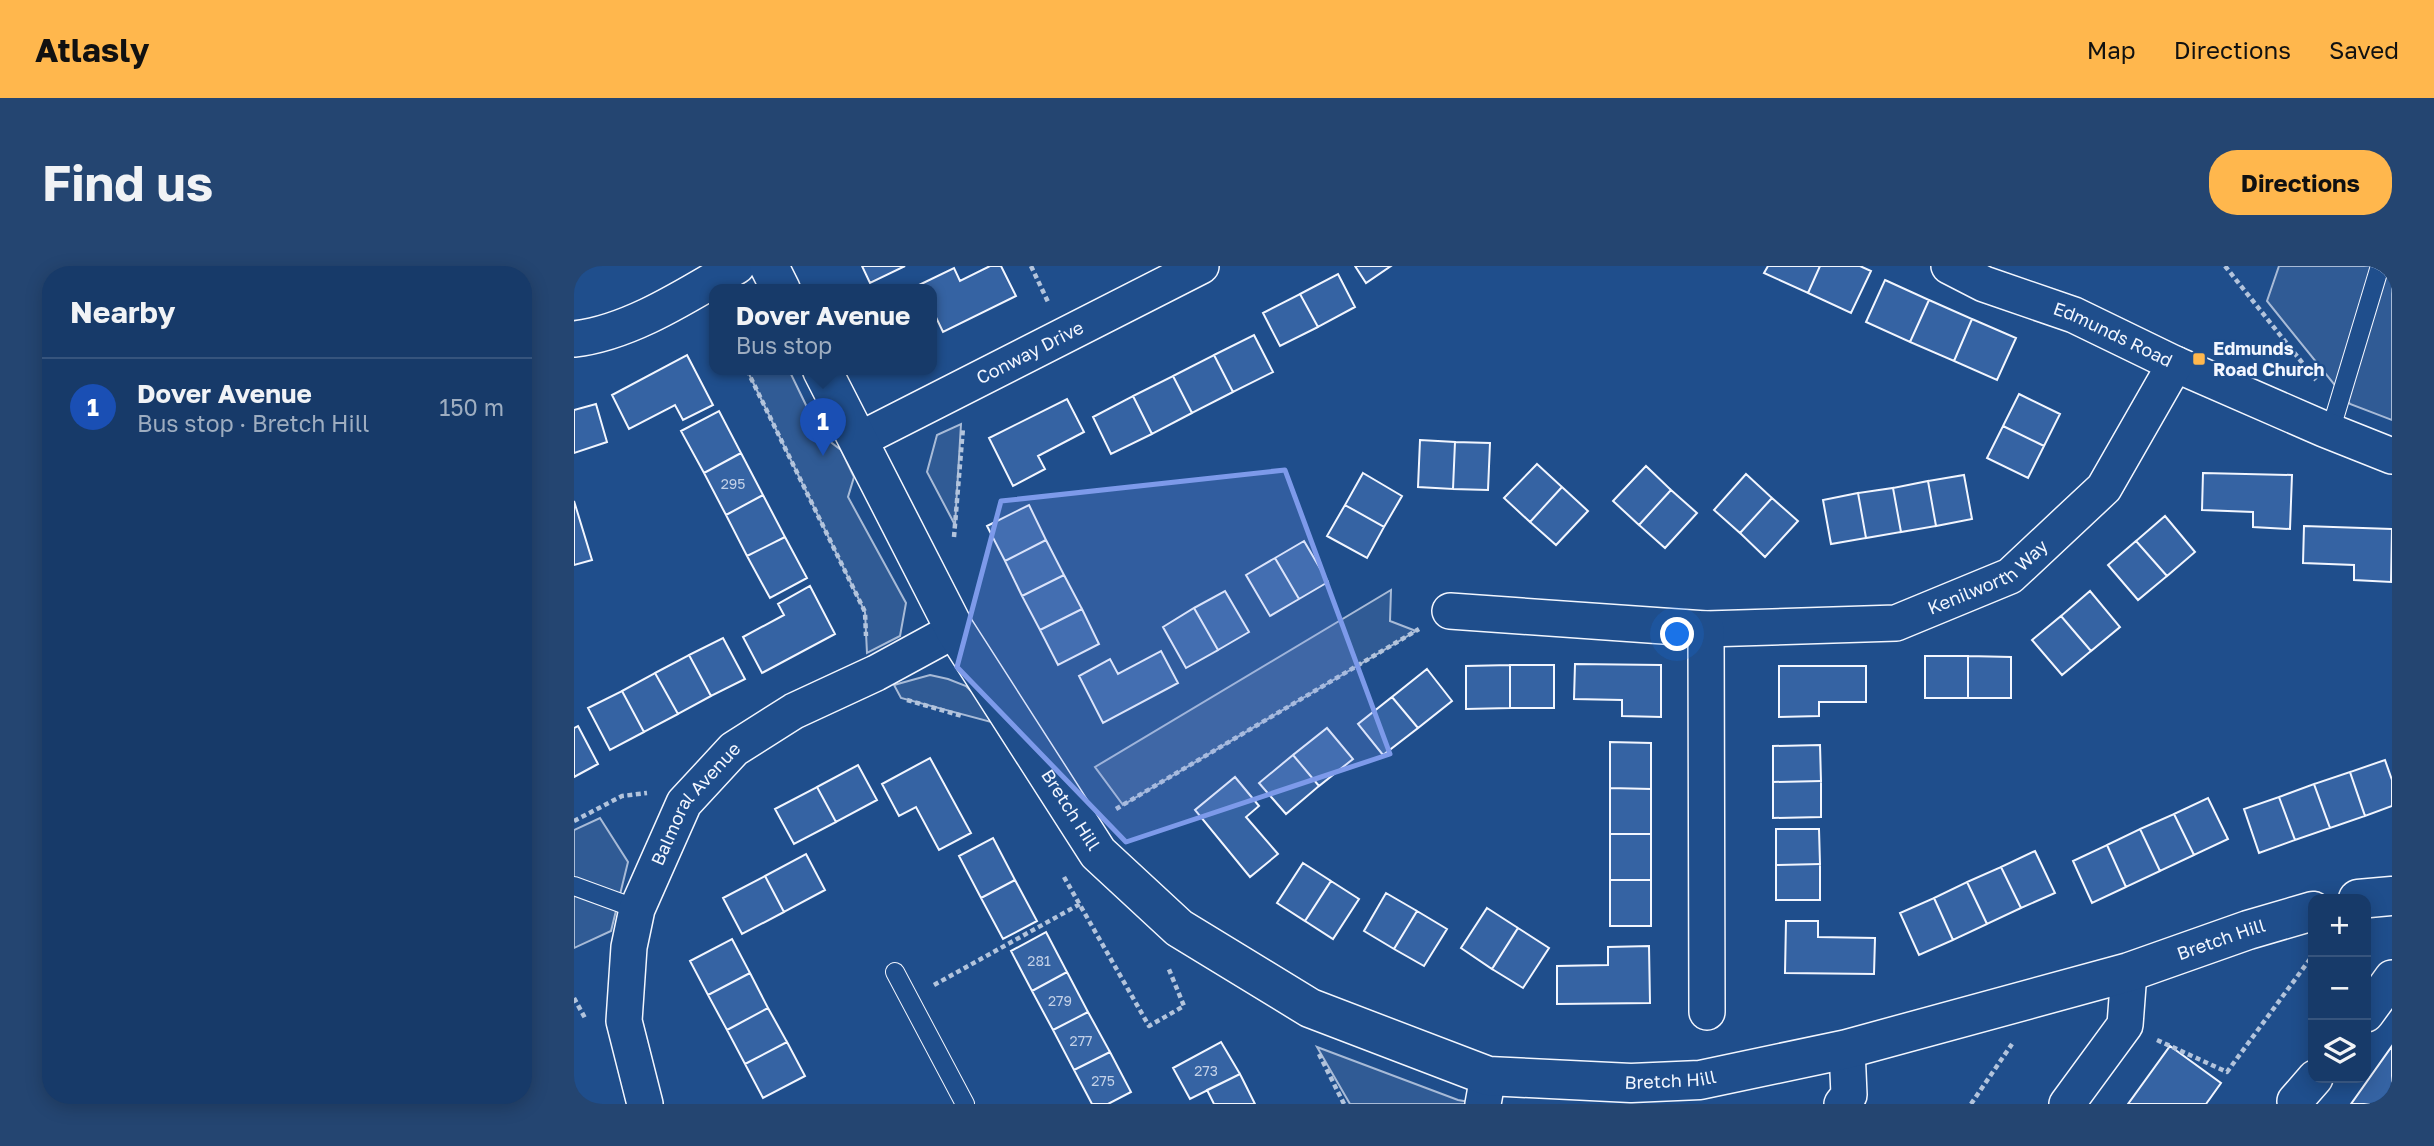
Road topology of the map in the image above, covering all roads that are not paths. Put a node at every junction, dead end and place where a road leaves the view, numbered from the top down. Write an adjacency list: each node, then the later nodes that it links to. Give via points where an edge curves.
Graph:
1 (737, 266): 7 (street, via 647,316 597,337)
2 (769, 266): 6 (street)
3 (1201, 266): 11 (street, Conway Drive)
4 (1949, 266): 8 (street, Edmunds Road, via 1984,284 2074,314)
5 (2380, 266): 10 (lane)
6 (778, 284)
7 (574, 339)
8 (2175, 364): 10 (street, Edmunds Road); 14 (street, Kenilworth Way, via 2104,488 2010,576 1896,622)
9 (825, 375): 11 (street, Bretch Hill)
10 (2327, 431): 12 (street, Edmunds Road)
11 (859, 440): 15 (street, Bretch Hill)
12 (2392, 456)
13 (1450, 611): 14 (street, Kenilworth Way)
14 (1706, 629): 25 (street)
15 (955, 630): 19 (street, Balmoral Avenue, via 794,711 734,749 684,803); 27 (street, Bretch Hill, via 1098,853 1179,928 1310,1008)
16 (574, 886): 19 (lane)
17 (2392, 896): 18 (street)
18 (2371, 898)
19 (637, 909): 28 (street, Balmoral Avenue, via 629,947 624,1021)
20 (2308, 912): 22 (street, Bretch Hill)
21 (895, 972): 29 (lane)
22 (2129, 972): 26 (street, Bretch Hill); 31 (street, via 2125,1025)
23 (2392, 978): 24 (street)
24 (2371, 1007)
25 (1706, 1012)
26 (1847, 1049): 27 (street, Bretch Hill, via 1700,1080); 30 (street, via 1849,1095)
27 (1485, 1090)
28 (645, 1104)
29 (965, 1104)
30 (1842, 1104)
31 (2067, 1104)

